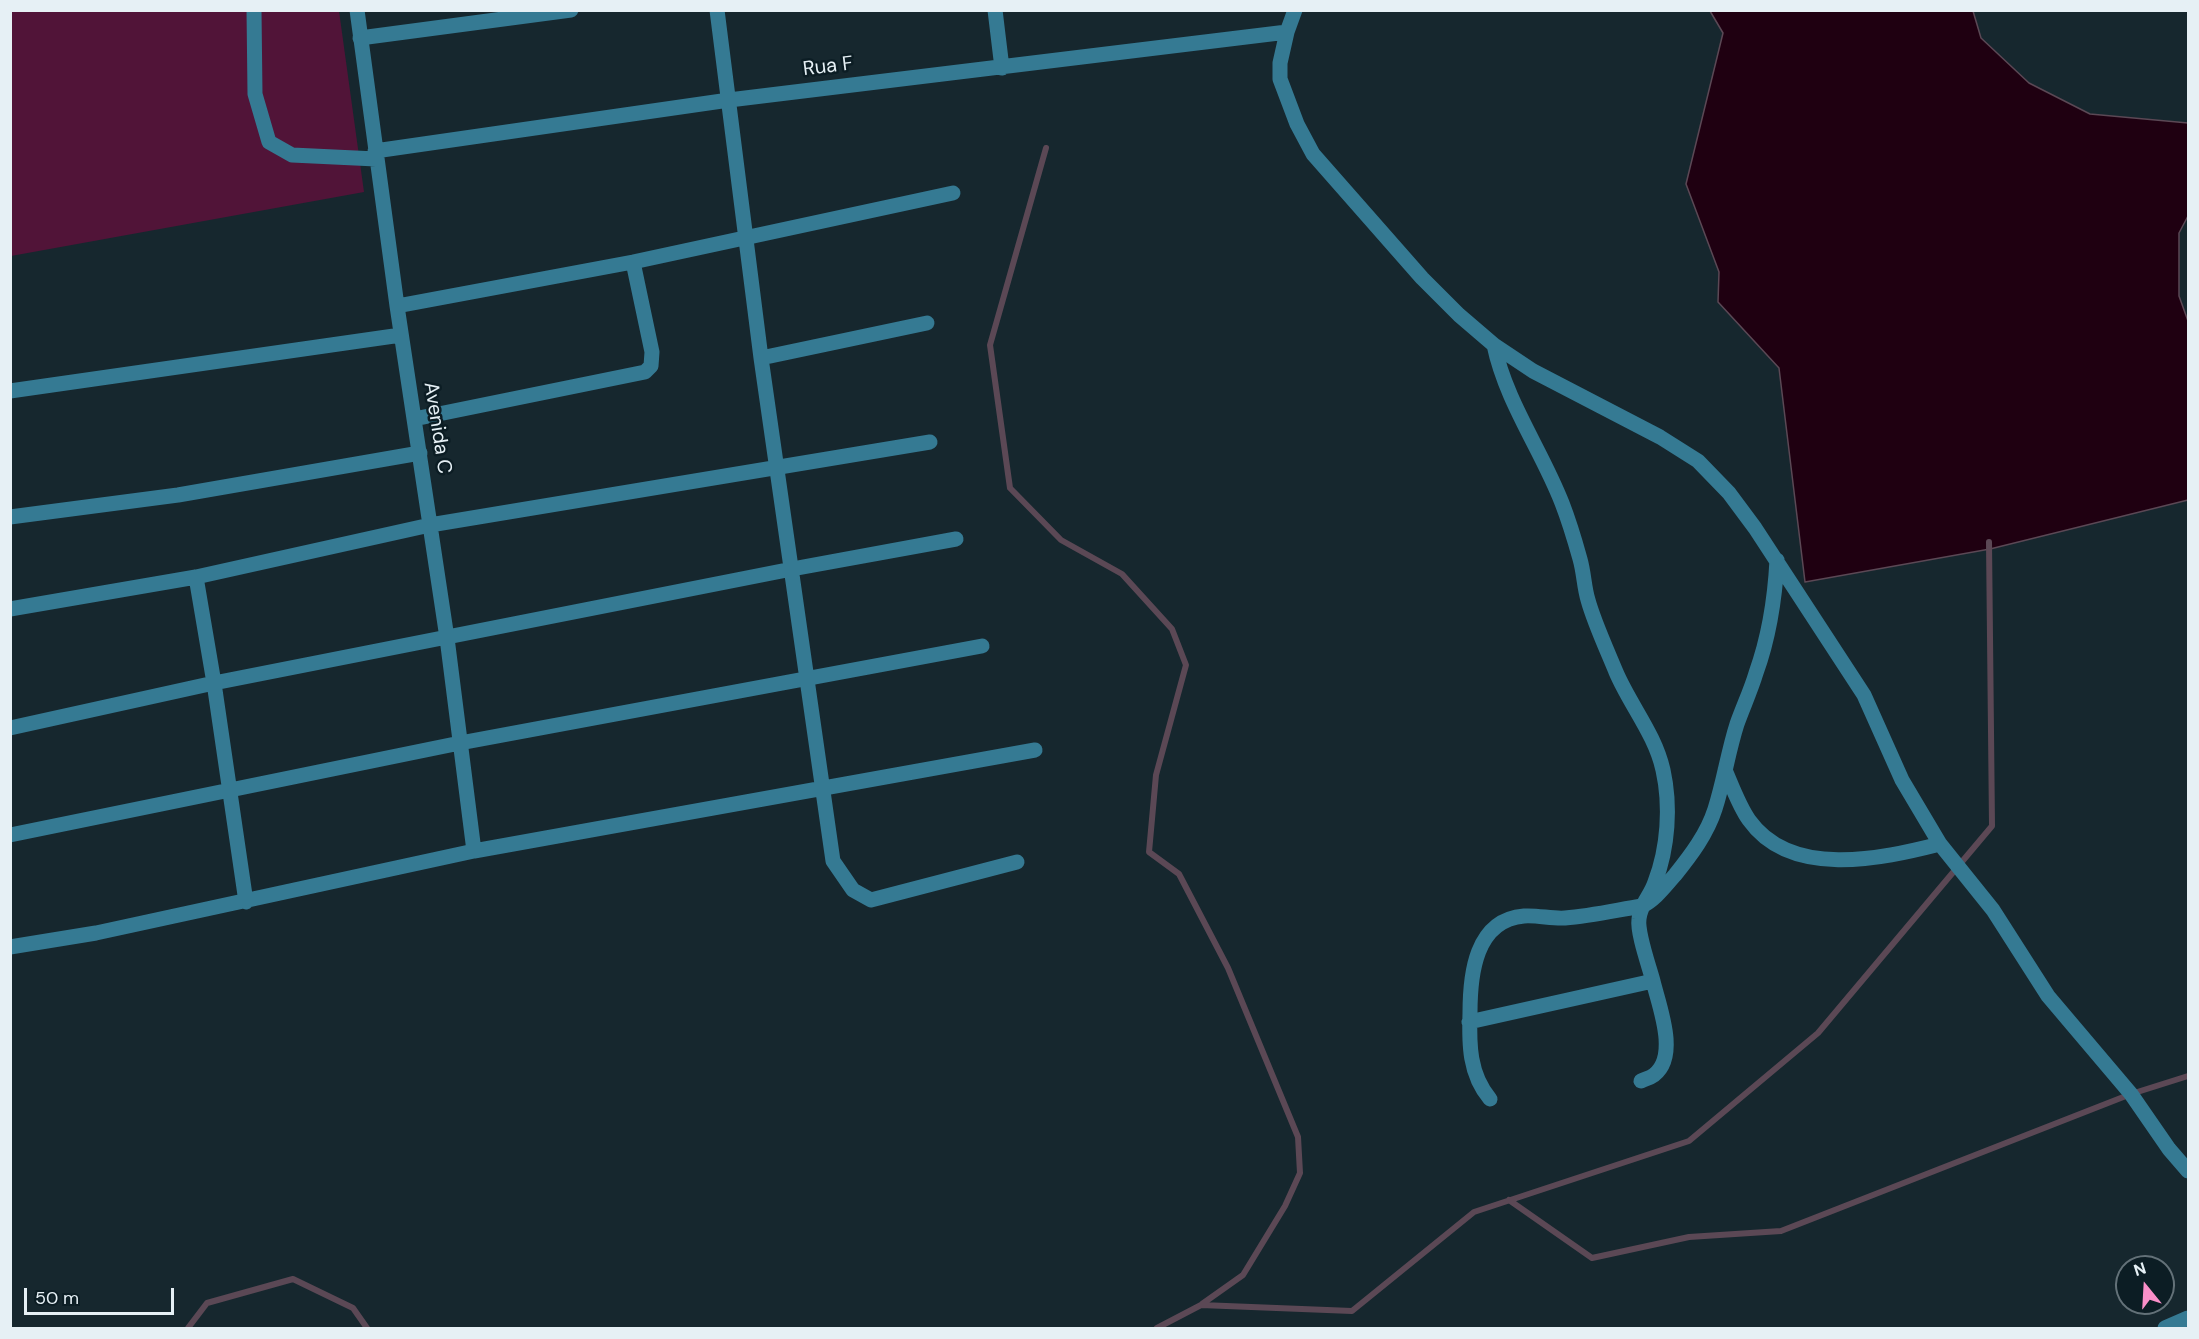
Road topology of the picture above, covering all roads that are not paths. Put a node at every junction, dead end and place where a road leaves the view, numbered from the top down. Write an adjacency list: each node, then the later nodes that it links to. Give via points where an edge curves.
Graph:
1 (254, 10): 11 (street, Rua F, via 255,94 269,142 292,155)
2 (357, 10): 8 (street, Avenida C)
3 (571, 10): 8 (street)
4 (717, 10): 10 (street)
5 (995, 10): 9 (street)
6 (1295, 10): 7 (street)
7 (1287, 32): 9 (street, Rua F); 18 (street, via 1280,79 1313,154 1422,278)
8 (360, 38): 11 (street, Avenida C)
9 (1002, 68): 10 (street, Rua F)
10 (729, 100): 11 (street, Rua F); 13 (street)
11 (375, 155): 15 (street, Avenida C)
12 (953, 193): 13 (street)
13 (746, 239): 14 (street); 19 (street)
14 (633, 262): 15 (street); 21 (street, via 652,352 651,366 645,372)
15 (397, 306): 17 (street, Avenida C)
16 (927, 323): 19 (street)
17 (401, 335): 20 (street); 21 (street, Avenida C)
18 (1494, 345): 28 (street, via 1533,371 1660,437 1698,462 1729,493); 47 (street, via 1516,410 1562,504 1592,613 1616,673 1652,739 1663,769 1667,832 1659,872)
19 (761, 358): 24 (street)
20 (10, 391)
21 (414, 419): 23 (street, Avenida C)
22 (930, 442): 24 (street)
23 (420, 453): 25 (street, via 178,495); 26 (street, Avenida C)
24 (777, 467): 26 (street); 29 (street)
25 (10, 517)
26 (430, 525): 30 (street); 32 (street, Avenida C)
27 (956, 539): 29 (street)
28 (1776, 561): 39 (street, via 1768,629); 43 (street, via 1864,695 1902,780)
29 (792, 569): 32 (street); 34 (street)
30 (196, 577): 31 (street); 35 (street)
31 (10, 609)
32 (447, 638): 35 (street); 37 (street, Avenida C)
33 (982, 646): 34 (street)
34 (808, 677): 37 (street); 40 (street)
35 (214, 683): 36 (street); 41 (street)
36 (10, 728)
37 (460, 743): 41 (street); 44 (street, Avenida C)
38 (1035, 750): 40 (street)
39 (1725, 770): 43 (street, via 1749,820 1777,846 1801,855 1844,860); 47 (street, via 1715,810 1691,856 1666,886)
40 (821, 789): 44 (street); 45 (street, via 833,861 853,890 871,900)
41 (231, 791): 42 (street); 46 (street)
42 (10, 835)
43 (1940, 844): 53 (street, via 1993,910 2048,996 2132,1094)
44 (474, 851): 46 (street)
45 (1017, 862)
46 (246, 902): 48 (street)
47 (1642, 906): 49 (street, via 1638,923); 50 (street, via 1562,918 1522,916 1500,924 1476,955)
48 (10, 947)
49 (1653, 981): 50 (street); 51 (street, via 1667,1051 1663,1065)
50 (1469, 1022): 52 (street, via 1472,1062)
51 (1641, 1081)
52 (1490, 1099)
53 (2188, 1171)
54 (2188, 1318): 55 (street)
55 (2165, 1329)

